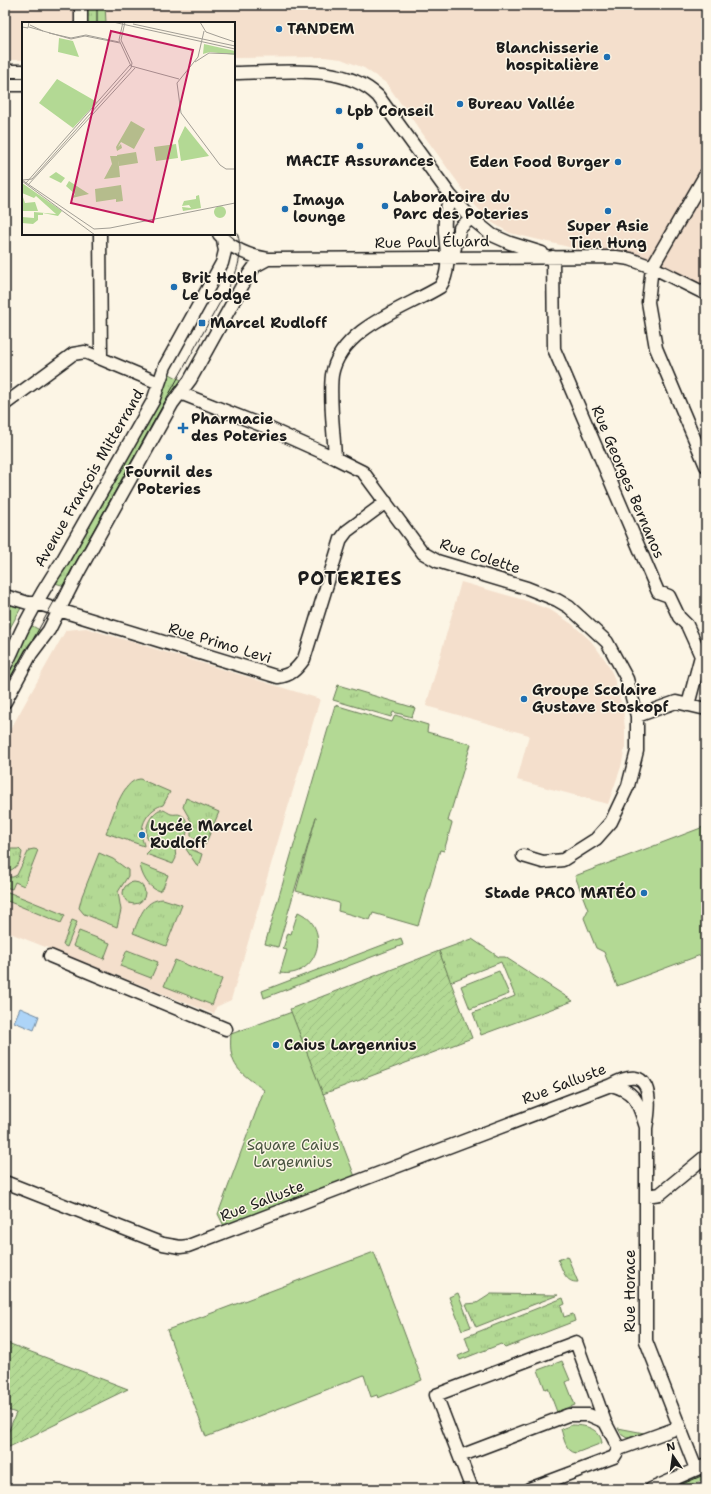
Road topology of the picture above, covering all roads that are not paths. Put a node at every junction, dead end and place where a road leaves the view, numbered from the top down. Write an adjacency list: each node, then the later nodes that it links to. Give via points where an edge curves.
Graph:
1 (81, 5): 2 (street)
2 (81, 22)
3 (5, 71): 4 (street)
4 (22, 71)
5 (235, 73): 9 (street, via 322,72 344,76 360,83 378,96)
6 (22, 85): 7 (street)
7 (5, 86)
8 (706, 174): 16 (street)
9 (450, 195): 10 (street); 14 (street, via 445,220)
10 (471, 218): 13 (street, via 492,235); 14 (street, via 460,228 454,251)
11 (100, 235): 18 (street)
12 (221, 236): 15 (street, Rue Paul Éluard, via 240,251); 19 (street, Avenue François Mitterrand, via 225,251 222,264 166,366)
13 (553, 257): 14 (street, Rue Paul Éluard); 16 (street, Rue Paul Éluard, via 616,257); 30 (street, Rue Georges Bernanos, via 554,350 658,592 670,596 701,656)
14 (447, 258): 15 (street, Rue Paul Éluard); 22 (street, via 447,272 440,287 397,308 354,339 342,351 332,376)
15 (268, 259): 20 (street, via 250,271)
16 (652, 267): 17 (street, Rue Paul Éluard); 23 (street, via 648,302 656,348)
17 (706, 294)
18 (101, 357): 19 (street); 21 (street, via 85,352 73,354)
19 (160, 383): 26 (street, Avenue François Mitterrand, via 153,401)
20 (180, 393): 22 (street, Rue Colette); 27 (street, via 79,571)
21 (5, 404)
22 (335, 458): 24 (street, Rue Colette, via 364,472)
23 (706, 466)
24 (386, 502): 27 (street, Rue Primo Levi, via 347,531 341,539 304,658 297,669 287,676 278,677); 32 (street, Rue Colette, via 417,547 430,557 527,588 569,607 607,642 627,679)
25 (5, 596): 26 (street, via 28,604)
26 (36, 603): 27 (street); 28 (street, Avenue François Mitterrand)
27 (60, 610): 29 (street, via 31,654)
28 (5, 666)
29 (5, 702)
30 (688, 705): 31 (street); 32 (street, via 676,702)
31 (706, 710)
32 (637, 716): 33 (street, Rue Colette, via 637,751 628,786 611,822 596,839 563,860 543,862)
33 (523, 856)
34 (50, 956): 35 (street)
35 (226, 1029)
36 (641, 1080): 37 (street, Rue Salluste, via 627,1077); 38 (street, Rue Horace, via 647,1087 650,1103)
37 (611, 1085): 38 (street, Rue Horace, via 632,1093 639,1105); 40 (street, Rue Salluste, via 188,1246 163,1244)
38 (646, 1128): 41 (street, Rue Horace)
39 (706, 1156): 41 (street, via 660,1194)
40 (5, 1182)
41 (646, 1196): 43 (street, Rue Horace, via 646,1340)
42 (605, 1422): 44 (street); 45 (street, via 589,1415 568,1415); 45 (street, via 576,1342 436,1395)
43 (680, 1427): 44 (street); 46 (street, Rue Horace)
44 (619, 1449): 48 (street, via 614,1457)
45 (460, 1456): 47 (street)
46 (701, 1467): 49 (street)
47 (472, 1489)
48 (529, 1489)
49 (651, 1489)

